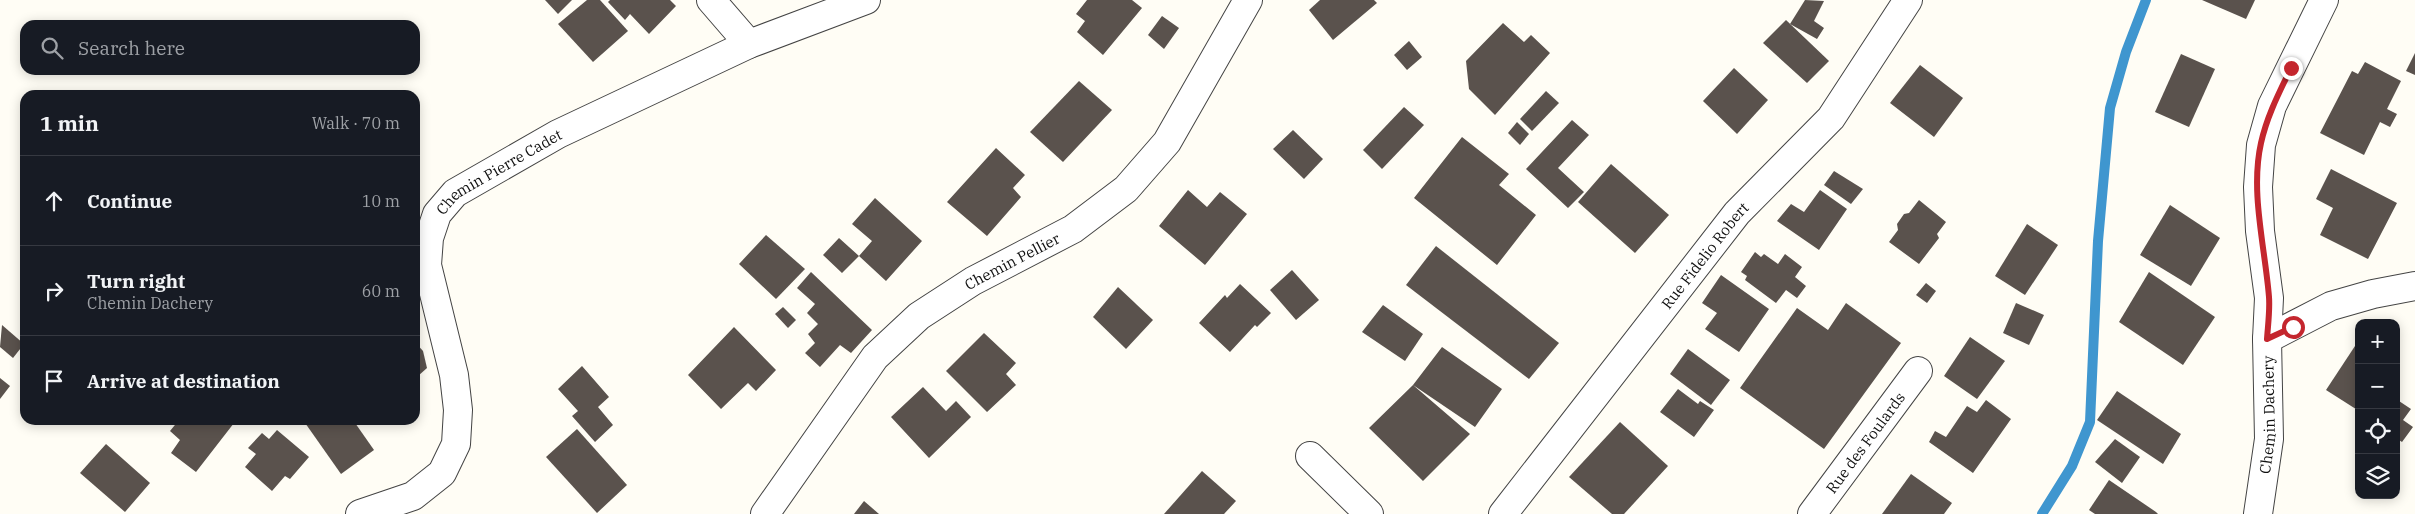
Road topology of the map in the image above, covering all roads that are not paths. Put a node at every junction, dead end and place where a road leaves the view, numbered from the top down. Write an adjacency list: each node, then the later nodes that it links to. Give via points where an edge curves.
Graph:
1 (711, 0): 6 (street)
2 (866, 0): 6 (street, Chemin Pierre Cadet)
3 (1248, 0): 12 (street, Chemin Pellier, via 1166,142 1126,189 1074,229 973,281 919,316 875,357)
4 (1908, 0): 14 (street, Rue Fidelio Robert, via 1831,118 1737,213)
5 (2324, 0): 8 (street, Chemin Dachery, via 2272,106 2261,145 2258,187 2269,298)
6 (749, 44): 11 (street, Chemin Pierre Cadet, via 558,134 455,193 437,214 429,238 427,265 454,375 458,410 456,444 442,473 414,496)
7 (2415, 286): 8 (street, via 2331,306)
8 (2267, 339): 16 (street, Chemin Dachery, via 2270,439)
9 (1918, 371): 15 (street, Rue des Foulards)
10 (1310, 456): 13 (street)
11 (360, 514)
12 (764, 514)
13 (1369, 514)
14 (1503, 514)
15 (1812, 514)
16 (2258, 514)

